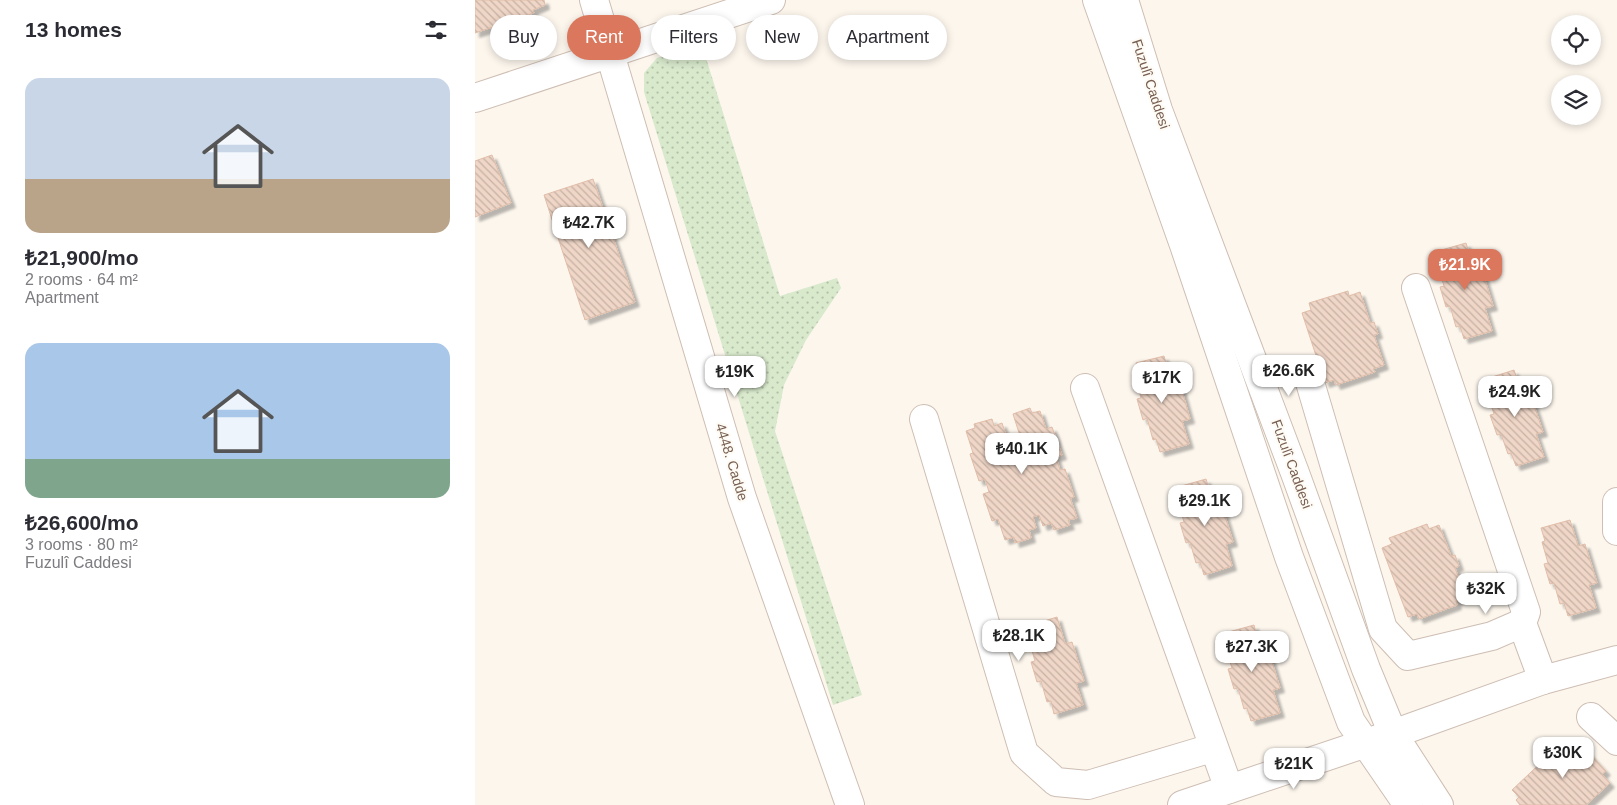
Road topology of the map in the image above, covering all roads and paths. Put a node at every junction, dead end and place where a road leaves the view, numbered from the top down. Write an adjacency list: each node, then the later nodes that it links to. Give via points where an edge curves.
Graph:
1 (594, 0): 6 (street, 4448. Cadde)
2 (771, 0): 5 (street)
3 (1097, 0): 23 (street, Fuzulî Caddesi, via 1289,557 1351,722)
4 (1124, 0): 21 (street, Fuzulî Caddesi, via 1158,110)
5 (726, 7): 7 (street)
6 (599, 15)
7 (641, 40)
8 (587, 60): 10 (street)
9 (613, 60): 26 (street, 4448. Cadde, via 742,498)
10 (475, 98)
11 (1416, 288): 17 (street, via 1526,612)
12 (1309, 379): 17 (street, via 1383,629 1408,656 1492,636)
13 (1085, 388): 24 (street)
14 (924, 419): 24 (street, via 1024,753 1055,782 1088,785)
15 (1617, 502): 16 (street)
16 (1617, 531)
17 (1523, 623): 19 (street)
18 (1617, 660): 19 (street)
19 (1543, 680): 21 (street)
20 (1591, 717): 22 (street)
21 (1393, 734): 23 (street); 29 (street, Fuzulî Caddesi)
22 (1617, 741)
23 (1366, 744): 25 (street); 28 (street, Fuzulî Caddesi)
24 (1212, 748): 25 (street)
25 (1229, 789): 27 (street)
26 (851, 805)
27 (1182, 805)
28 (1409, 805)
29 (1439, 805)

